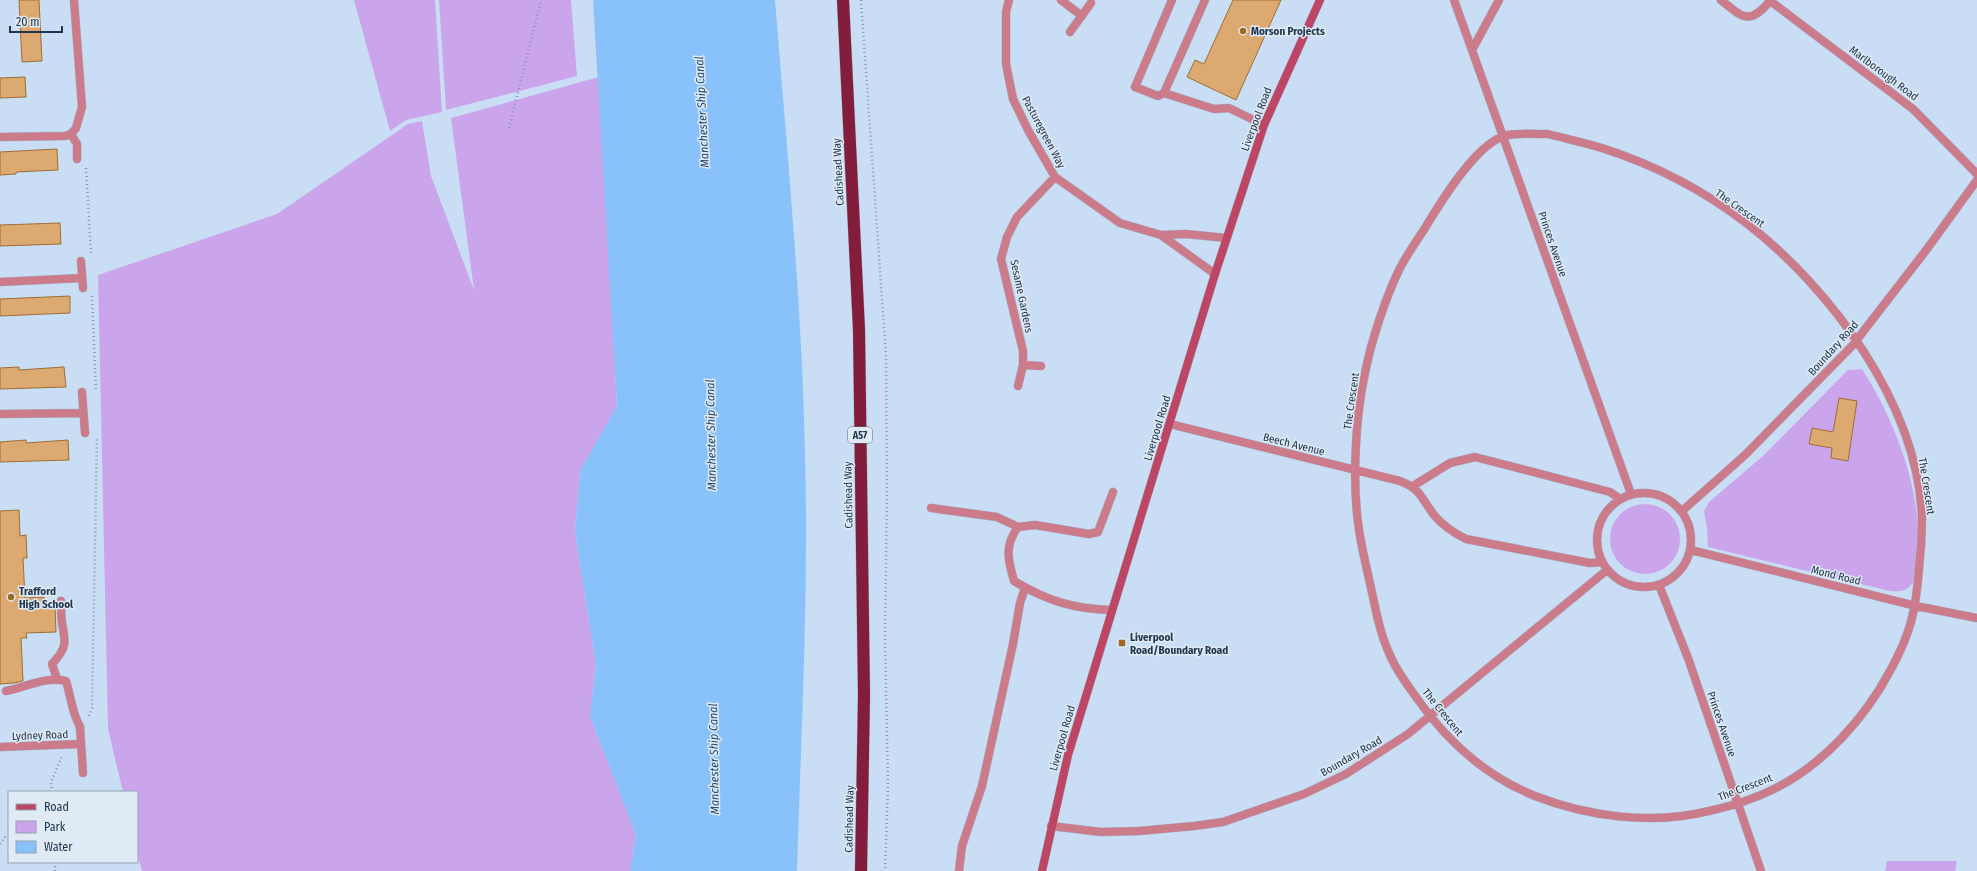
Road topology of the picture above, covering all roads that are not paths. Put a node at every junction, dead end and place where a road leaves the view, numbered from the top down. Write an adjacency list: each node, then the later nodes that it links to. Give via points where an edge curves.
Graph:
1 (74, 0): 18 (street, via 82,107 76,128)
2 (843, 0): 66 (highway, Cadishead Way / A57, via 859,330 864,695)
3 (1009, 0): 23 (street, Pasturegreen Way, via 1006,12 1006,64 1013,99)
4 (1061, 0): 13 (street)
5 (1172, 0): 16 (street, via 1134,87 1158,96)
6 (1205, 0): 16 (street)
7 (1320, 0): 17 (main road, Liverpool Road)
8 (1454, 0): 15 (street, Princes Avenue)
9 (1499, 0): 15 (street)
10 (1722, 0): 11 (street, via 1746,18 1758,15)
11 (1770, 0): 22 (street, Marlborough Road, via 1913,108)
12 (1091, 3): 13 (street)
13 (1082, 16): 14 (street)
14 (1070, 32)
15 (1472, 50): 19 (street, Princes Avenue)
16 (1164, 93): 17 (street, via 1214,109 1229,108)
17 (1264, 125): 26 (main road, Liverpool Road)
18 (71, 134): 20 (street); 21 (street, via 77,144)
19 (1503, 135): 32 (street, The Crescent, via 1548,134 1605,149 1658,170 1702,194 1742,219 1776,248 1812,283); 41 (street, The Crescent, via 1482,151 1450,187 1399,270 1365,371 1357,422); 44 (street, Princes Avenue)
20 (0, 137)
21 (77, 159)
22 (1977, 174)
23 (1055, 177): 25 (street, Pasturegreen Way, via 1120,223); 33 (street, Sesame Gardens, via 1016,217 1001,259 1023,351)
24 (1977, 180): 32 (street, Boundary Road)
25 (1161, 235): 26 (street, Pasturegreen Way, via 1186,234); 28 (street, Pasturegreen Way)
26 (1226, 238): 28 (main road, Liverpool Road)
27 (81, 261): 29 (street)
28 (1215, 274): 39 (main road, Liverpool Road)
29 (82, 278): 30 (street); 31 (street)
30 (0, 282)
31 (83, 288)
32 (1857, 339): 47 (street, Boundary Road, via 1745,455); 55 (street, The Crescent, via 1872,363 1910,450 1922,514)
33 (1023, 366): 34 (street); 35 (street, Sesame Gardens)
34 (1041, 366)
35 (1018, 386)
36 (82, 392): 37 (street)
37 (83, 413): 38 (street); 40 (street)
38 (0, 414)
39 (1170, 424): 41 (street, Beech Avenue); 56 (main road, Liverpool Road)
40 (84, 433)
41 (1356, 471): 42 (street, Beech Avenue); 60 (street, The Crescent, via 1358,528 1381,634 1398,672)
42 (1413, 486): 45 (street, via 1450,463 1475,457 1610,492); 50 (street, via 1435,516 1451,531 1466,538 1590,563)
43 (1113, 492): 48 (street, via 1098,532 1089,534 1035,525)
44 (1631, 494): 45 (street); 47 (street, via 1650,492 1668,498)
45 (1620, 499): 50 (street, via 1606,511 1598,527 1597,545)
46 (931, 508): 48 (street, via 997,517)
47 (1682, 511): 49 (street, via 1691,529)
48 (1018, 527): 53 (street, via 1011,536 1008,549 1014,581)
49 (1691, 550): 52 (street, via 1685,565 1674,578); 55 (street, Mond Road)
50 (1602, 562): 51 (street)
51 (1607, 570): 52 (street, via 1622,582 1640,588); 60 (street, Boundary Road)
52 (1659, 585): 64 (street, Princes Avenue, via 1688,658)
53 (1025, 588): 56 (street, via 1078,607); 67 (street, via 982,786 962,846)
54 (61, 601): 58 (street, via 66,638 61,654 52,664)
55 (1916, 606): 57 (street, Mond Road); 64 (street, The Crescent, via 1901,650 1871,704 1853,725 1808,768 1777,788)
56 (1112, 610): 65 (main road, Liverpool Road, via 1068,755)
57 (1977, 618)
58 (56, 679): 59 (street); 61 (street, Lydney Road, via 66,681 73,715 80,727)
59 (6, 691)
60 (1429, 716): 64 (street, The Crescent, via 1470,758 1517,789 1559,805 1600,814 1652,819 1701,813); 65 (street, Boundary Road, via 1408,734 1346,774 1304,794 1224,822 1101,832)
61 (80, 744): 62 (street, Lydney Road); 63 (street, Lydney Road)
62 (0, 747)
63 (83, 773)
64 (1738, 804): 69 (street, Princes Avenue)
65 (1051, 826): 68 (main road, Liverpool Road)
66 (861, 871)
67 (959, 871)
68 (1042, 871)
69 (1761, 871)

